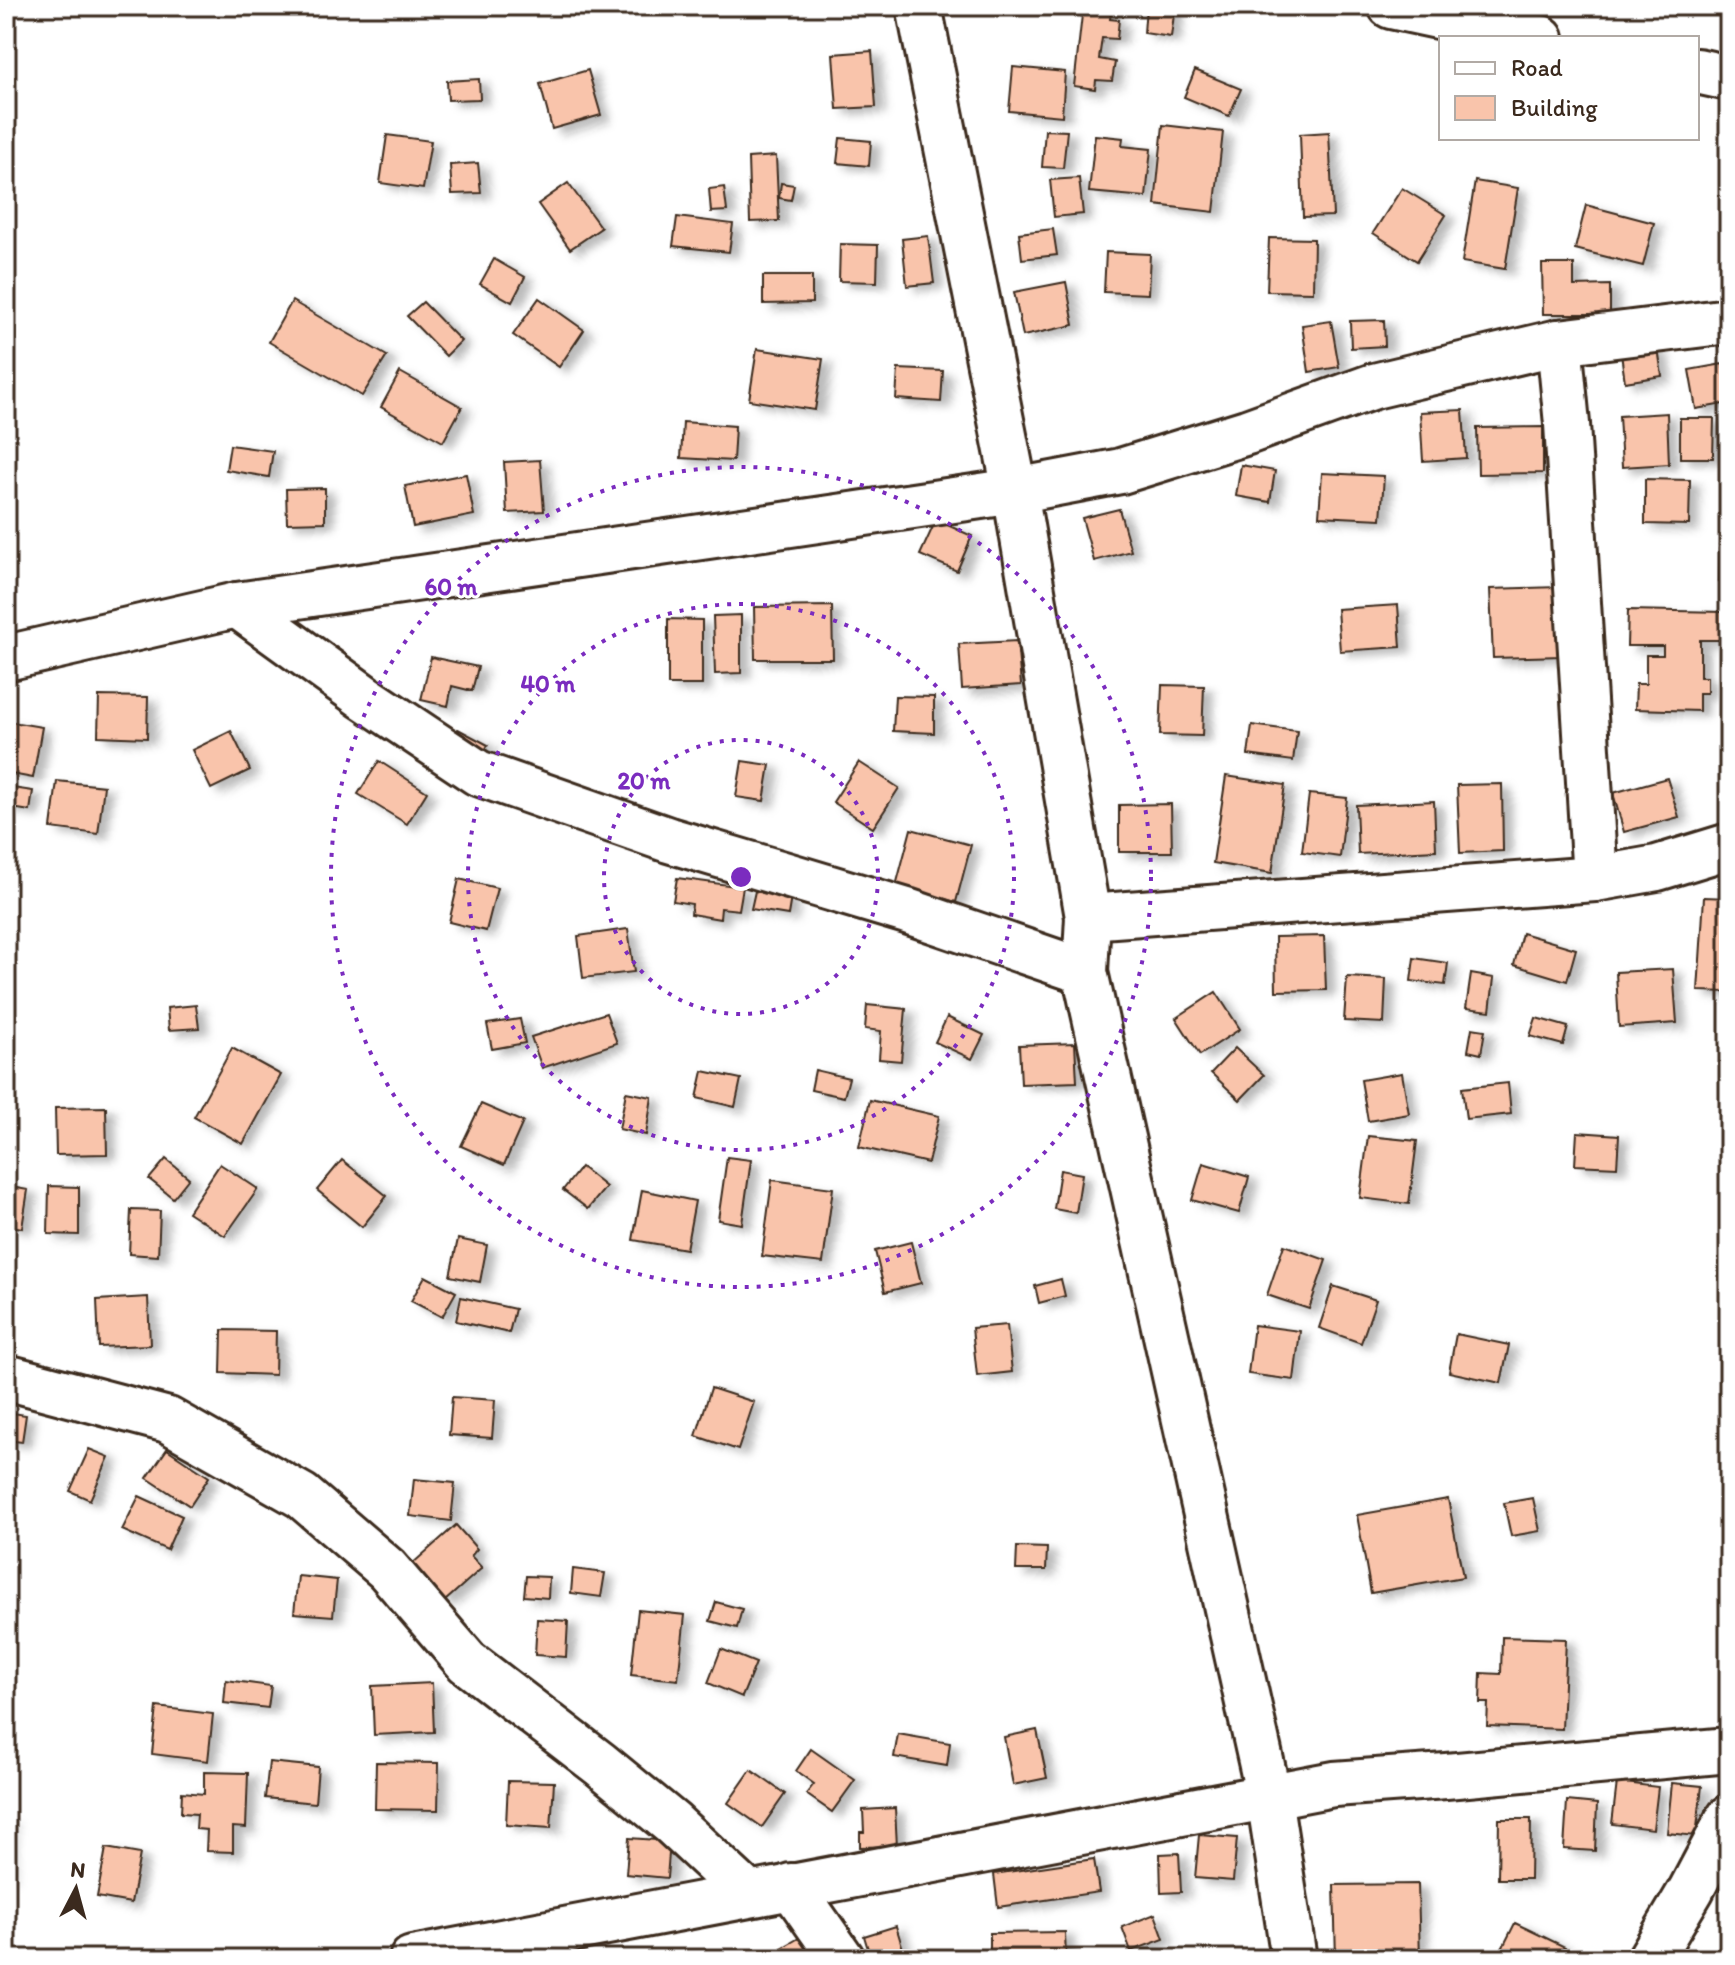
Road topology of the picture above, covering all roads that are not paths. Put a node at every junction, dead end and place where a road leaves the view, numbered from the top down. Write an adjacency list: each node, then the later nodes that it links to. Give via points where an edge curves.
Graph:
1 (919, 6): 8 (street)
2 (1391, 6): 3 (street)
3 (1532, 36)
4 (1699, 71): 5 (street)
5 (1729, 78)
6 (1729, 321): 7 (street)
7 (1559, 342): 8 (street, via 1374,386 1121,471); 12 (street)
8 (1015, 491): 9 (street); 13 (street)
9 (237, 605): 10 (street); 14 (street, via 478,773 669,840 907,911)
10 (6, 658)
11 (1729, 846): 12 (street, via 1657,868)
12 (1595, 879): 13 (street)
13 (1088, 917): 14 (street)
14 (1085, 972): 17 (street)
15 (6, 1377): 20 (street, via 168,1420 302,1496 387,1569 467,1662 672,1823)
16 (1729, 1750): 17 (street, via 1334,1784)
17 (1269, 1797): 19 (street); 23 (street)
18 (1729, 1818): 24 (street)
19 (791, 1886): 20 (street); 22 (street)
20 (748, 1894): 21 (street)
21 (412, 1959)
22 (842, 1959)
23 (1294, 1959)
24 (1650, 1959)

